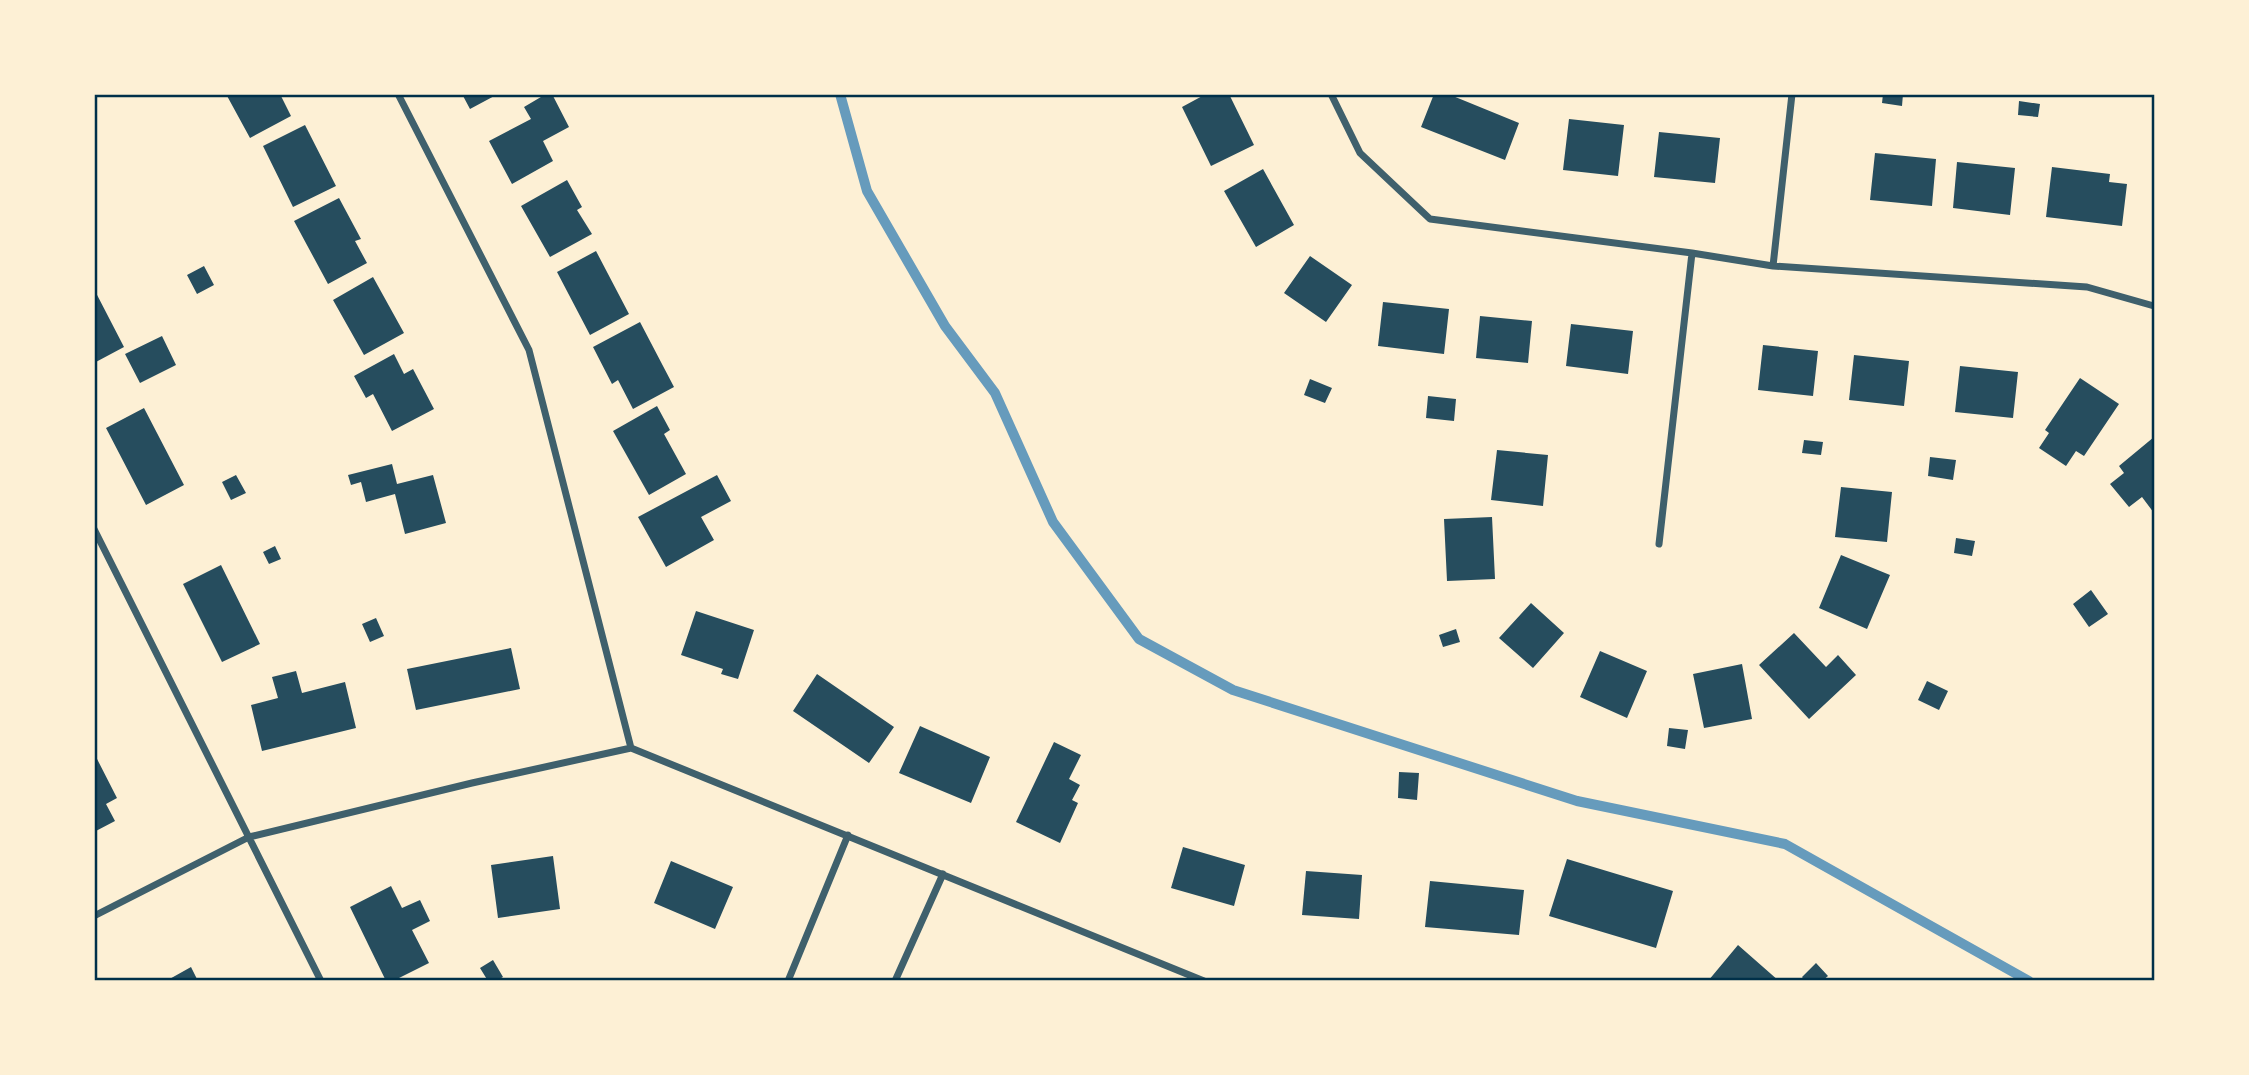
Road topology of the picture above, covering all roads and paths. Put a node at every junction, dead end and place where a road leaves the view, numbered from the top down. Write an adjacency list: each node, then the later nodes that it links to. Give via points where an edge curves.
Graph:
1 (398, 94): 9 (street, via 529,350)
2 (1331, 94): 4 (street, via 1360,153 1430,219)
3 (1792, 94): 5 (street)
4 (1692, 253): 5 (street); 8 (street)
5 (1773, 266): 6 (street, via 2087,287)
6 (2154, 306)
7 (94, 529): 11 (street)
8 (1659, 544)
9 (631, 748): 10 (street); 11 (street)
10 (848, 835): 12 (street); 15 (street)
11 (249, 837): 13 (street); 14 (street)
12 (943, 874): 16 (street); 17 (street)
13 (94, 916)
14 (321, 981)
15 (788, 981)
16 (895, 981)
17 (1204, 981)

